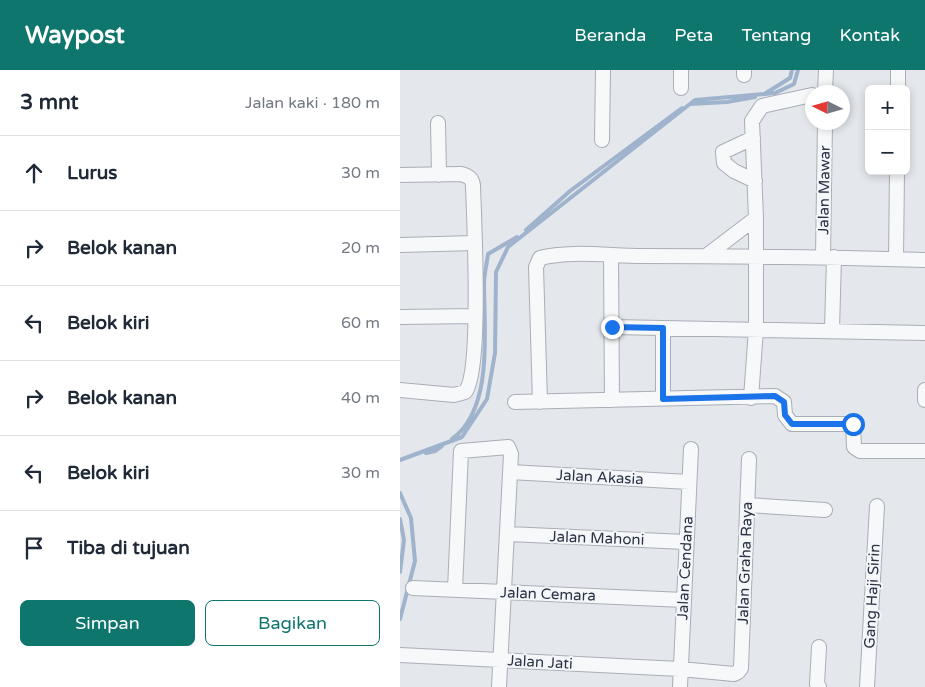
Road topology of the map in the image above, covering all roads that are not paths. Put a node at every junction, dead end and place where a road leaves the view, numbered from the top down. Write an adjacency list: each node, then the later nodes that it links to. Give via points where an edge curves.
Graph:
1 (603, 70): 12 (street)
2 (681, 70): 7 (street)
3 (826, 70): 5 (street)
4 (898, 70): 6 (street)
5 (825, 85)
6 (898, 85)
7 (681, 88)
8 (805, 97): 11 (street, via 762,106 752,121)
9 (438, 123): 14 (street)
10 (825, 130): 23 (street, Jalan Mawar)
11 (753, 138): 16 (street); 16 (street, via 723,152 724,163)
12 (602, 140)
13 (400, 175): 14 (street)
14 (439, 175): 18 (street, via 461,174 472,180)
15 (897, 175): 24 (street)
16 (754, 181): 17 (street)
17 (756, 218): 21 (street); 22 (street)
18 (475, 243): 19 (street); 26 (street)
19 (400, 245)
20 (611, 256): 21 (street); 28 (street); 40 (street, via 556,254 538,260)
21 (706, 256): 22 (street)
22 (756, 256): 23 (street); 30 (street)
23 (828, 257): 24 (street); 31 (street, Jalan Mawar)
24 (896, 259): 25 (street)
25 (925, 260)
26 (476, 316): 27 (street); 33 (street, via 470,382 465,392 454,395)
27 (400, 317)
28 (612, 327): 29 (street); 37 (street)
29 (663, 328): 30 (street); 36 (street)
30 (756, 329): 31 (street); 35 (street)
31 (832, 330): 32 (street)
32 (925, 333)
33 (400, 390)
34 (925, 390): 38 (street)
35 (751, 398): 36 (street); 42 (street, via 780,398 784,402 785,415 792,424 853,424 854,448 860,451)
36 (663, 399): 37 (street)
37 (612, 400): 40 (street)
38 (925, 400)
39 (515, 402): 40 (street)
40 (540, 402)
41 (691, 449): 45 (street, Jalan Cendana)
42 (925, 451)
43 (749, 459): 46 (street, Jalan Graha Raya)
44 (510, 472): 45 (street, Jalan Akasia); 49 (street); 52 (street, via 508,447 461,451)
45 (689, 482): 50 (street, Jalan Cendana)
46 (748, 505): 48 (street); 58 (street, Jalan Graha Raya)
47 (877, 506): 63 (street, Gang Haji Sirin)
48 (825, 510)
49 (507, 534): 50 (street, Jalan Mahoni); 53 (street)
50 (686, 542): 54 (street, Jalan Cendana)
51 (413, 588): 52 (street, Jalan Cemara)
52 (455, 590): 53 (street, Jalan Cemara)
53 (504, 592): 54 (street, Jalan Cemara); 57 (street)
54 (684, 600): 59 (street, Jalan Cendana)
55 (819, 647): 62 (street)
56 (400, 655): 57 (street, Jalan Jati)
57 (500, 660): 59 (street, Jalan Jati); 60 (street)
58 (741, 668): 59 (street, Jalan Jati, via 734,674)
59 (680, 669): 61 (street, Jalan Cendana)
60 (499, 687)
61 (680, 687)
62 (818, 687)
63 (863, 687)

